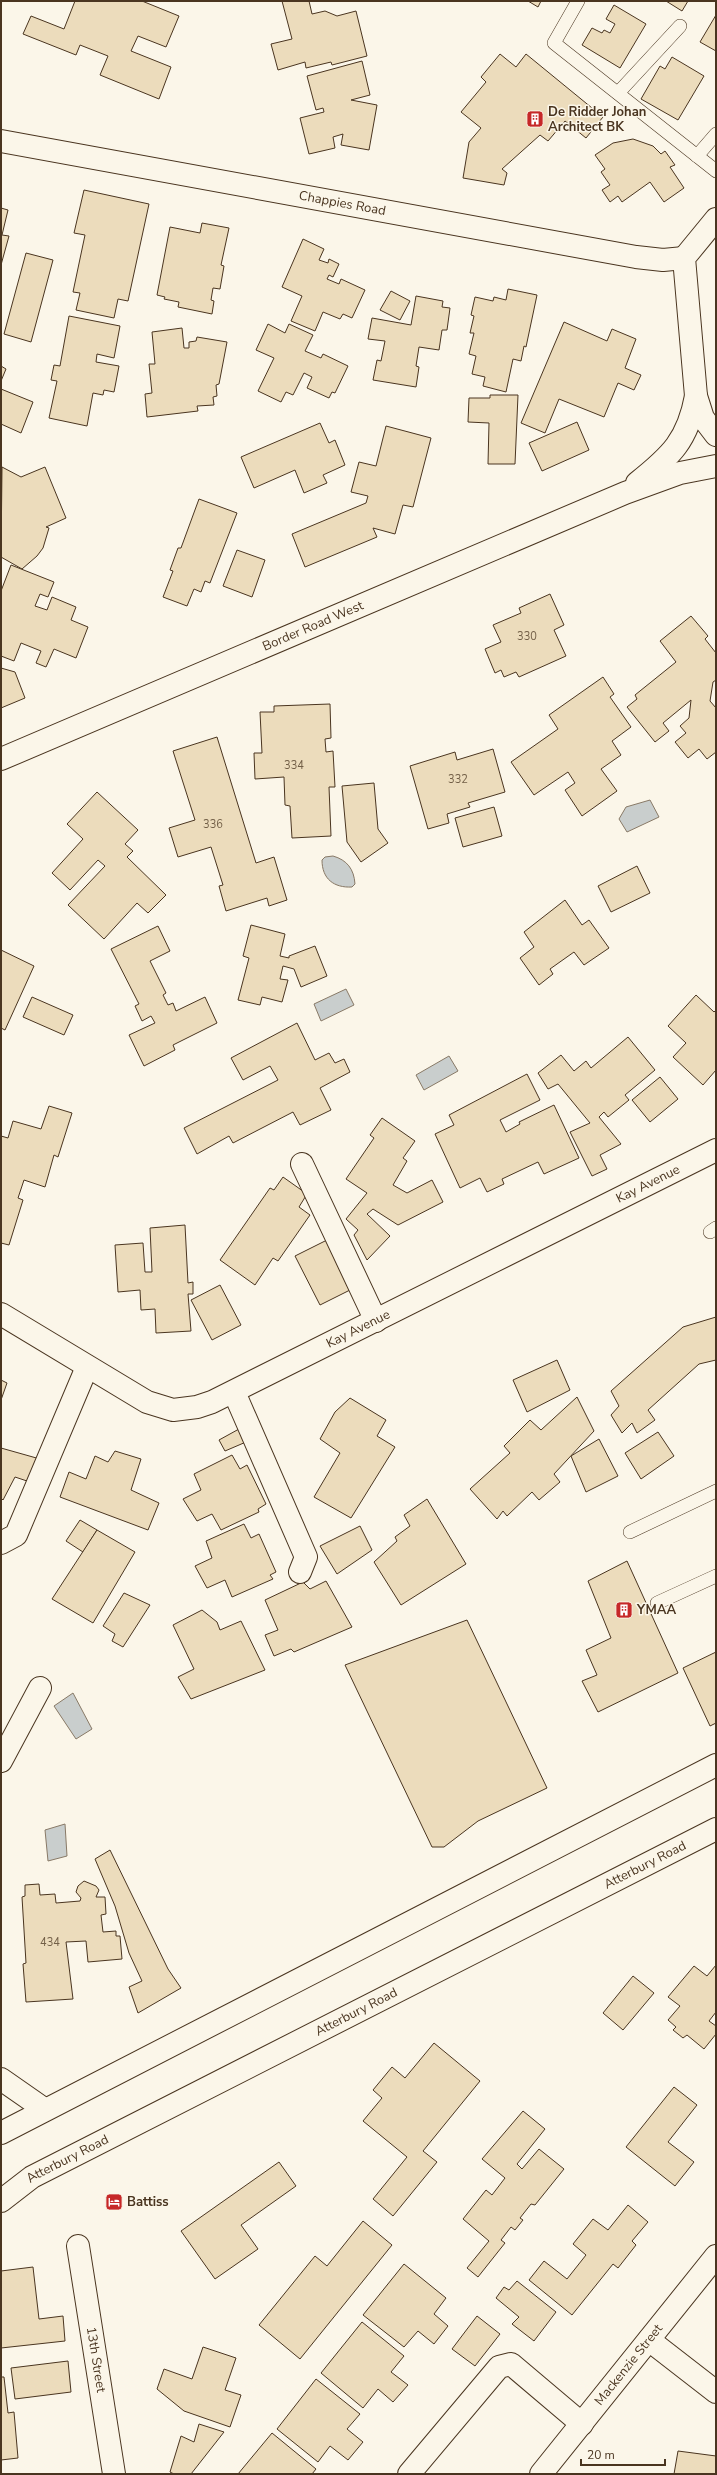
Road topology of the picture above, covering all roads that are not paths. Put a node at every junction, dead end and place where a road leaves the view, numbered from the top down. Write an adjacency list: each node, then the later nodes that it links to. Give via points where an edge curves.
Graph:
1 (578, 1): 3 (lane, via 554,43)
2 (680, 26): 3 (lane)
3 (618, 93): 6 (lane)
4 (716, 134): 6 (lane)
5 (1, 141): 9 (street, Chappies Road, via 636,256 663,260)
6 (697, 156): 7 (lane)
7 (716, 171)
8 (716, 219): 9 (street)
9 (684, 258): 10 (street)
10 (696, 396): 11 (street, via 703,418); 13 (street, Border Road West, via 690,423 677,445 658,466)
11 (716, 435)
12 (716, 466): 13 (street, Border Road West, via 680,473)
13 (625, 493): 14 (street, Border Road West)
14 (1, 759)
15 (716, 1150): 18 (street, Kay Avenue)
16 (302, 1164): 18 (street)
17 (1, 1314): 19 (street, Kay Avenue)
18 (376, 1321): 20 (street, Kay Avenue)
19 (87, 1367): 20 (street, Kay Avenue, via 131,1395 173,1410 197,1407); 23 (street, via 16,1535)
20 (234, 1392): 24 (street, via 306,1557)
21 (716, 1491): 22 (lane)
22 (630, 1532)
23 (1, 1544)
24 (300, 1572)
25 (716, 1576): 26 (lane)
26 (657, 1603)
27 (40, 1688): 28 (street)
28 (1, 1761)
29 (716, 1765): 34 (street)
30 (716, 1829): 32 (street, Atterbury Road)
31 (716, 1834): 32 (street)
32 (689, 1843): 36 (street, Atterbury Road, via 32,2177)
33 (1, 2079): 34 (street)
34 (44, 2109): 35 (street)
35 (1, 2133)
36 (1, 2201)
37 (78, 2246): 43 (street, 13th Street)
38 (716, 2256): 39 (street, Mackenzie Street)
39 (649, 2340): 40 (street); 41 (street, Mackenzie Street)
40 (716, 2392)
41 (582, 2424): 42 (street, Mackenzie Street); 44 (street, via 511,2364 504,2364)
42 (543, 2473)
43 (114, 2474)
44 (410, 2474)

